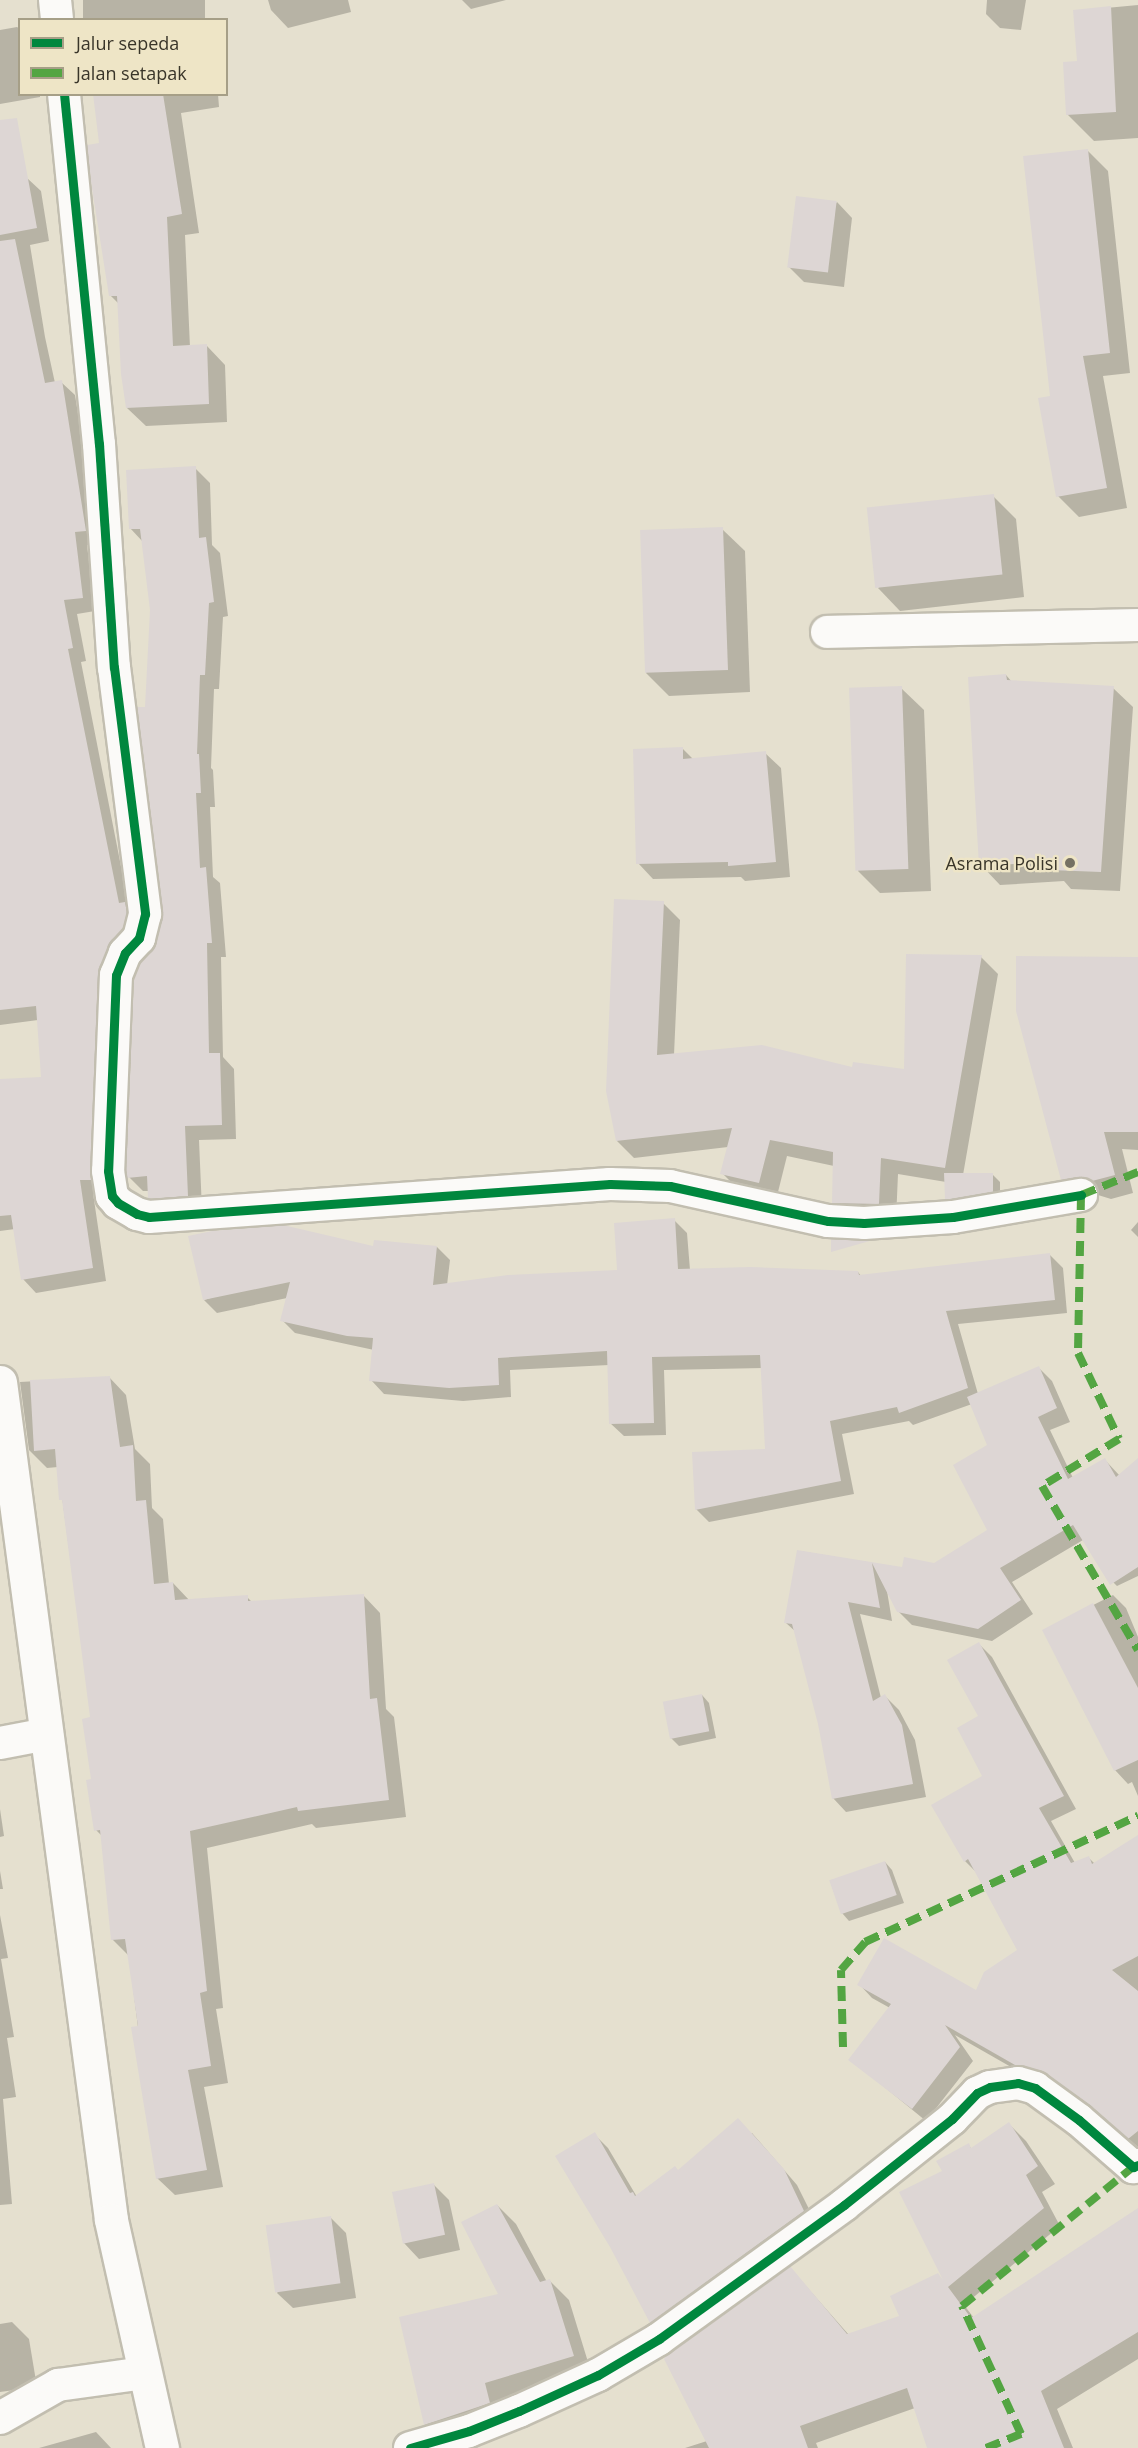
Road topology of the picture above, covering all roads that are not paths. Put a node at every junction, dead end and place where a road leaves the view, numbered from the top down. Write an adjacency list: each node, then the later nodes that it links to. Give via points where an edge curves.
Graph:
1 (55, 0): 2 (street)
2 (57, 18)
3 (64, 96): 6 (street, via 99,444 114,667 145,914 139,938 125,953 116,975 108,1171 112,1196 118,1203 149,1217 634,1185 670,1186 828,1221 864,1222 953,1217)
4 (1138, 625): 5 (street)
5 (827, 632)
6 (1081, 1195)
7 (0, 1382): 8 (main road)
8 (6, 1487): 9 (main road)
9 (47, 1734): 10 (street); 12 (main road, via 111,2220)
10 (0, 1743)
11 (1138, 2165): 15 (street, via 1133,2167 1035,2088 1018,2083 990,2087 977,2093 952,2119 844,2205 659,2339 598,2375 519,2411)
12 (145, 2373): 13 (street, via 58,2385); 14 (main road)
13 (0, 2418)
14 (162, 2448)
15 (410, 2448)

